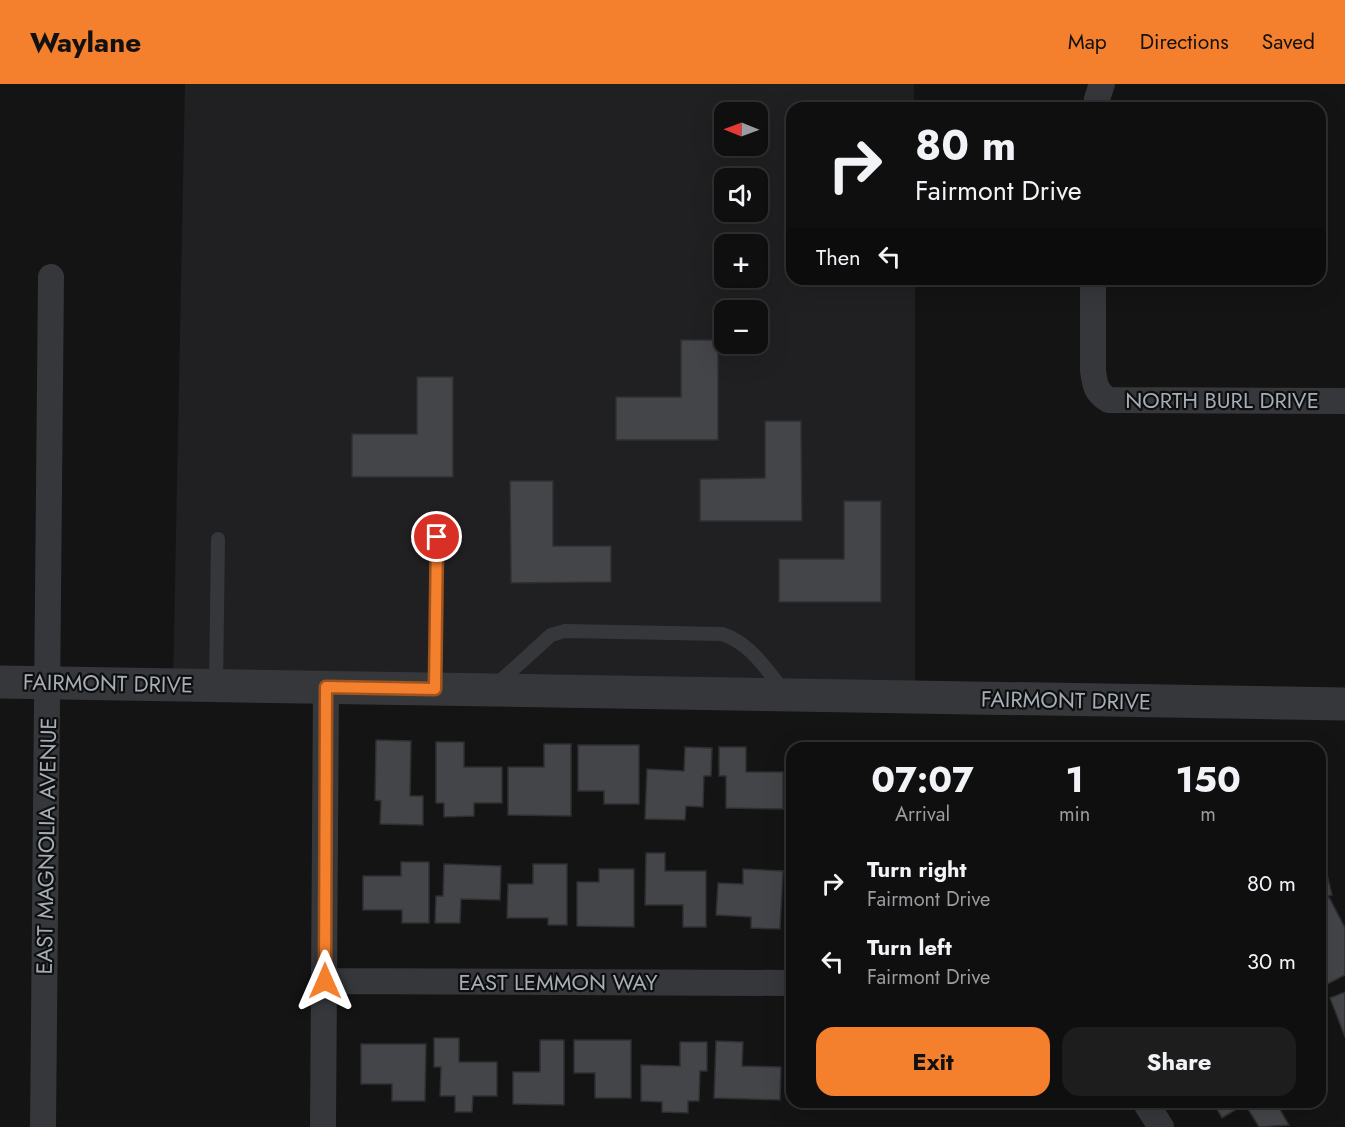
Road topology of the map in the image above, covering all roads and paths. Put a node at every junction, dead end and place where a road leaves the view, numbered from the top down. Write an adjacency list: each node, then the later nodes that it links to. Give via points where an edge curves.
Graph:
1 (1102, 84): 2 (street)
2 (1096, 102)
3 (51, 277): 9 (street, EAST MAGNOLIA AVENUE)
4 (1093, 285): 5 (street, NORTH BURL DRIVE, via 1093,372 1100,395 1109,400)
5 (1345, 401)
6 (437, 537): 12 (lane)
7 (218, 539): 10 (lane, FAIRMONT DRIVE)
8 (0, 682): 9 (street, FAIRMONT DRIVE)
9 (48, 682): 10 (street, FAIRMONT DRIVE); 19 (street, EAST MAGNOLIA AVENUE)
10 (216, 685): 11 (street, FAIRMONT DRIVE)
11 (326, 687): 12 (street, FAIRMONT DRIVE); 16 (street)
12 (435, 689): 13 (street, FAIRMONT DRIVE)
13 (491, 690): 14 (street, FAIRMONT DRIVE); 14 (lane, via 551,635 565,631 722,634 749,648)
14 (787, 695): 15 (street, FAIRMONT DRIVE)
15 (1345, 704)
16 (325, 981): 17 (street, EAST LEMMON WAY); 20 (street)
17 (786, 983)
18 (1149, 1108): 21 (street)
19 (43, 1127)
20 (323, 1127)
21 (1161, 1127)

